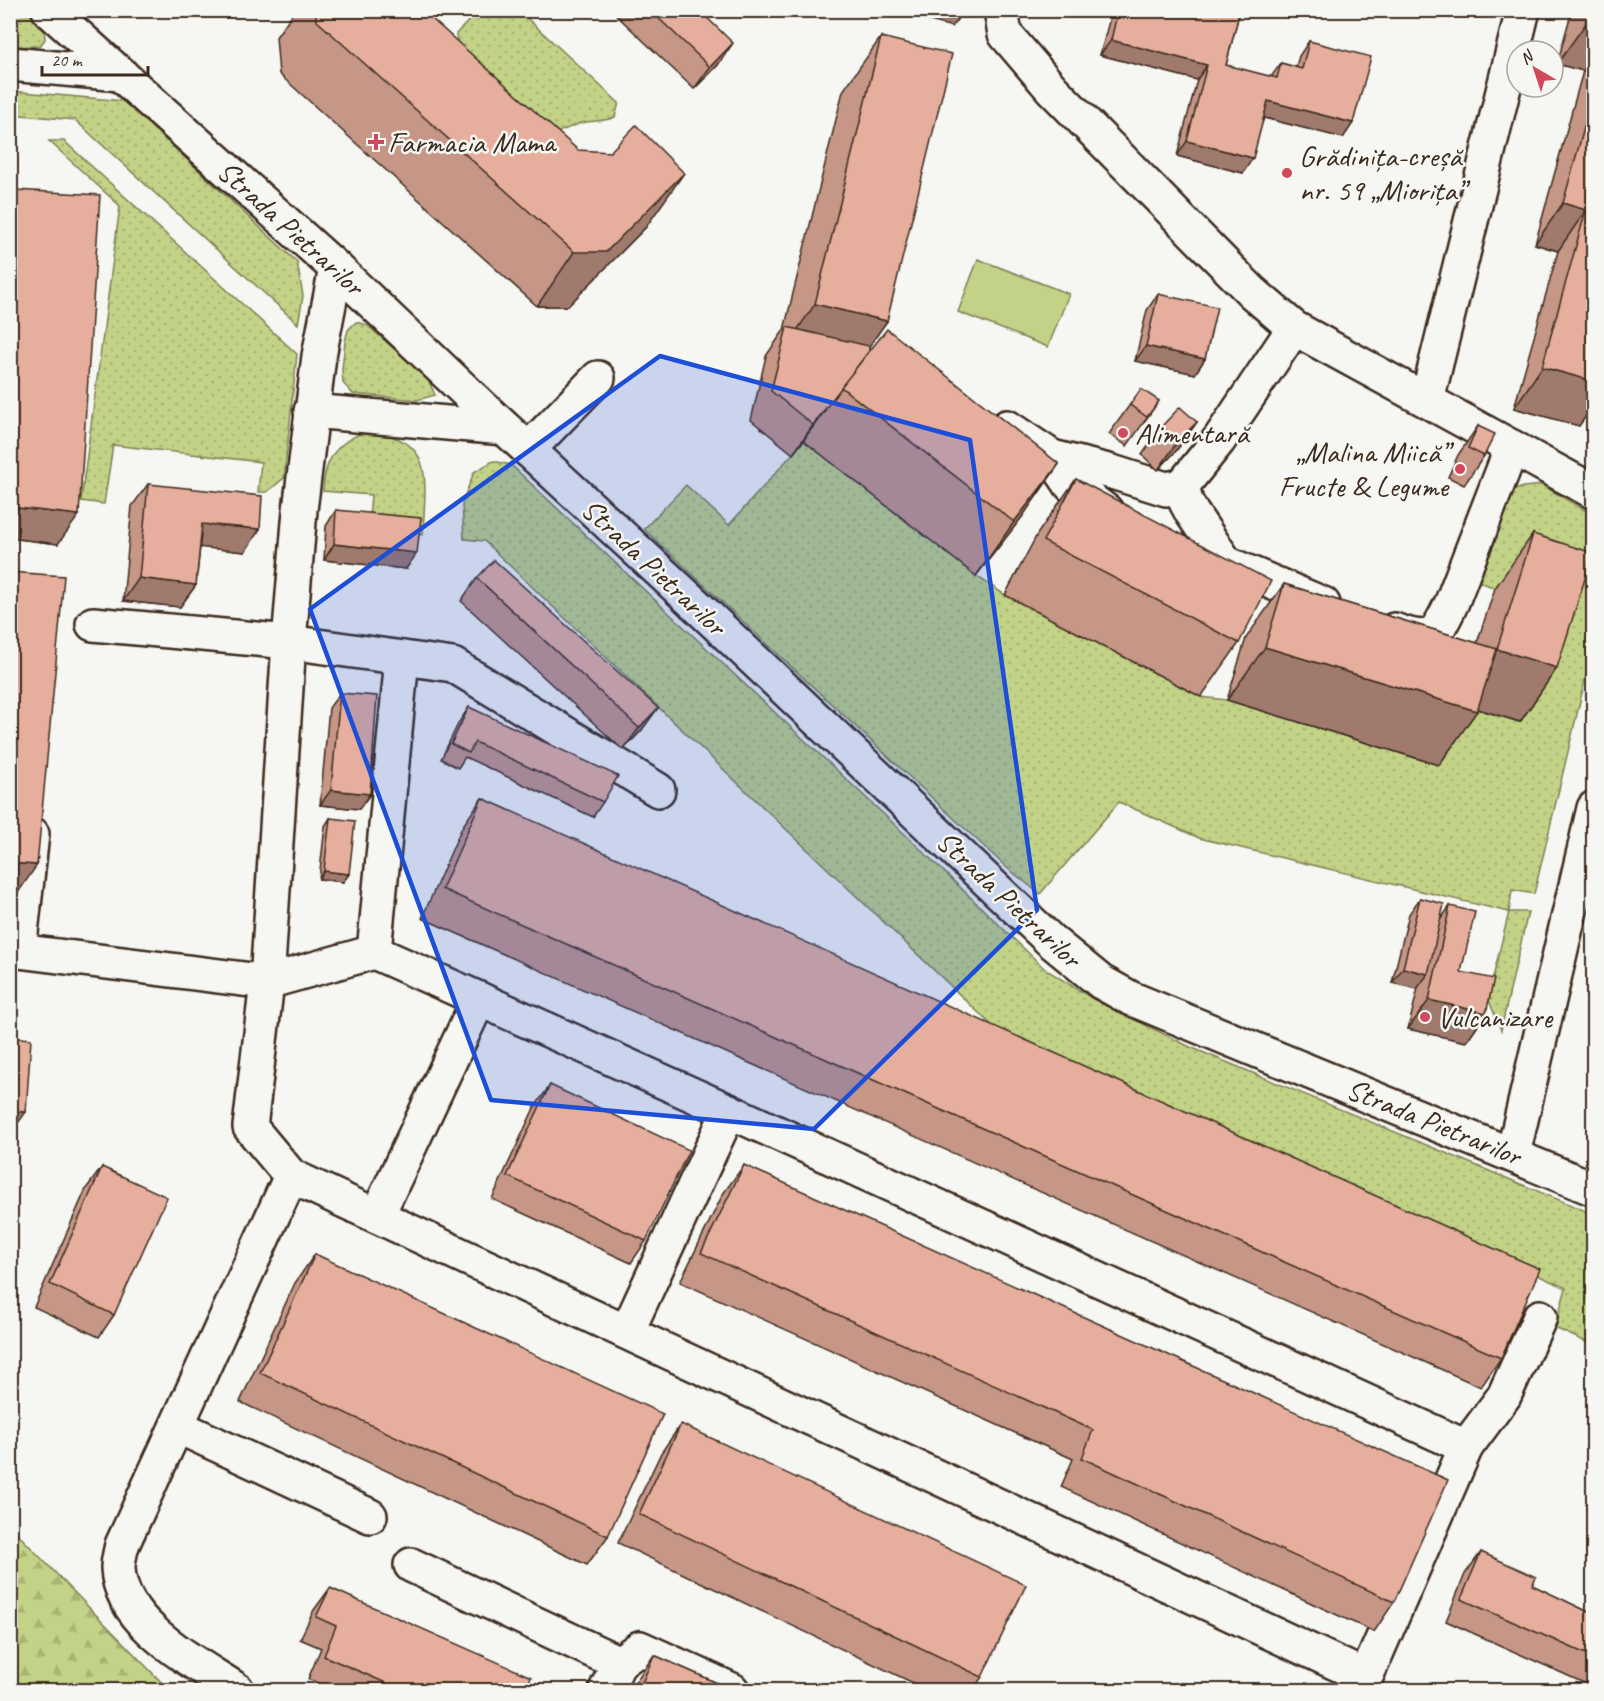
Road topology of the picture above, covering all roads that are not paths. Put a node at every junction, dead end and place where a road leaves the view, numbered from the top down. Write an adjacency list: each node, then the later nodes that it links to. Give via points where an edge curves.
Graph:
1 (49, 10): 5 (street, Strada Pietrarilor)
2 (1001, 10): 7 (street, via 1005,34 1052,89 1252,292)
3 (1523, 10): 9 (street)
4 (10, 64): 5 (street)
5 (121, 74): 6 (street, Strada Pietrarilor)
6 (336, 268): 10 (street); 12 (street, Strada Pietrarilor)
7 (1294, 328): 9 (street); 16 (street, via 1219,440)
8 (598, 378): 14 (street)
9 (1427, 400): 13 (street)
10 (311, 411): 12 (street); 22 (street)
11 (986, 413): 15 (street)
12 (504, 428): 14 (street, Strada Pietrarilor)
13 (1512, 447): 17 (street); 20 (street, via 1452,602 1432,634 1421,638 1406,634)
14 (528, 450): 32 (street, Strada Pietrarilor, via 1051,941 1101,982 1130,998)
15 (1052, 457): 16 (street, via 1166,489); 18 (street, via 1071,485 1112,516)
16 (1182, 486): 20 (street, via 1192,513)
17 (1593, 492)
18 (1132, 524)
19 (1183, 546): 20 (street)
20 (1226, 563)
21 (93, 624): 22 (street)
22 (289, 642): 23 (street); 29 (street)
23 (402, 658): 24 (street, via 453,665); 28 (street)
24 (658, 790)
25 (1593, 808): 32 (street)
26 (35, 810): 27 (street)
27 (15, 950): 29 (street)
28 (374, 952): 29 (street); 30 (street)
29 (267, 982): 33 (street, via 250,1127)
30 (479, 999): 31 (street); 35 (street)
31 (729, 1111): 37 (street); 39 (street)
32 (1513, 1154): 34 (street, Strada Pietrarilor)
33 (291, 1176): 35 (street); 38 (street)
34 (1593, 1189)
35 (377, 1216): 37 (street)
36 (1540, 1317): 39 (street, via 1504,1396)
37 (627, 1332): 39 (street, via 1366,1677)
38 (177, 1426): 40 (street); 43 (street, via 122,1545 118,1567 121,1586 141,1622)
39 (1466, 1447)
40 (370, 1516)
41 (411, 1565): 42 (street)
42 (612, 1677): 44 (street, via 640,1648)
43 (237, 1690)
44 (732, 1690)

